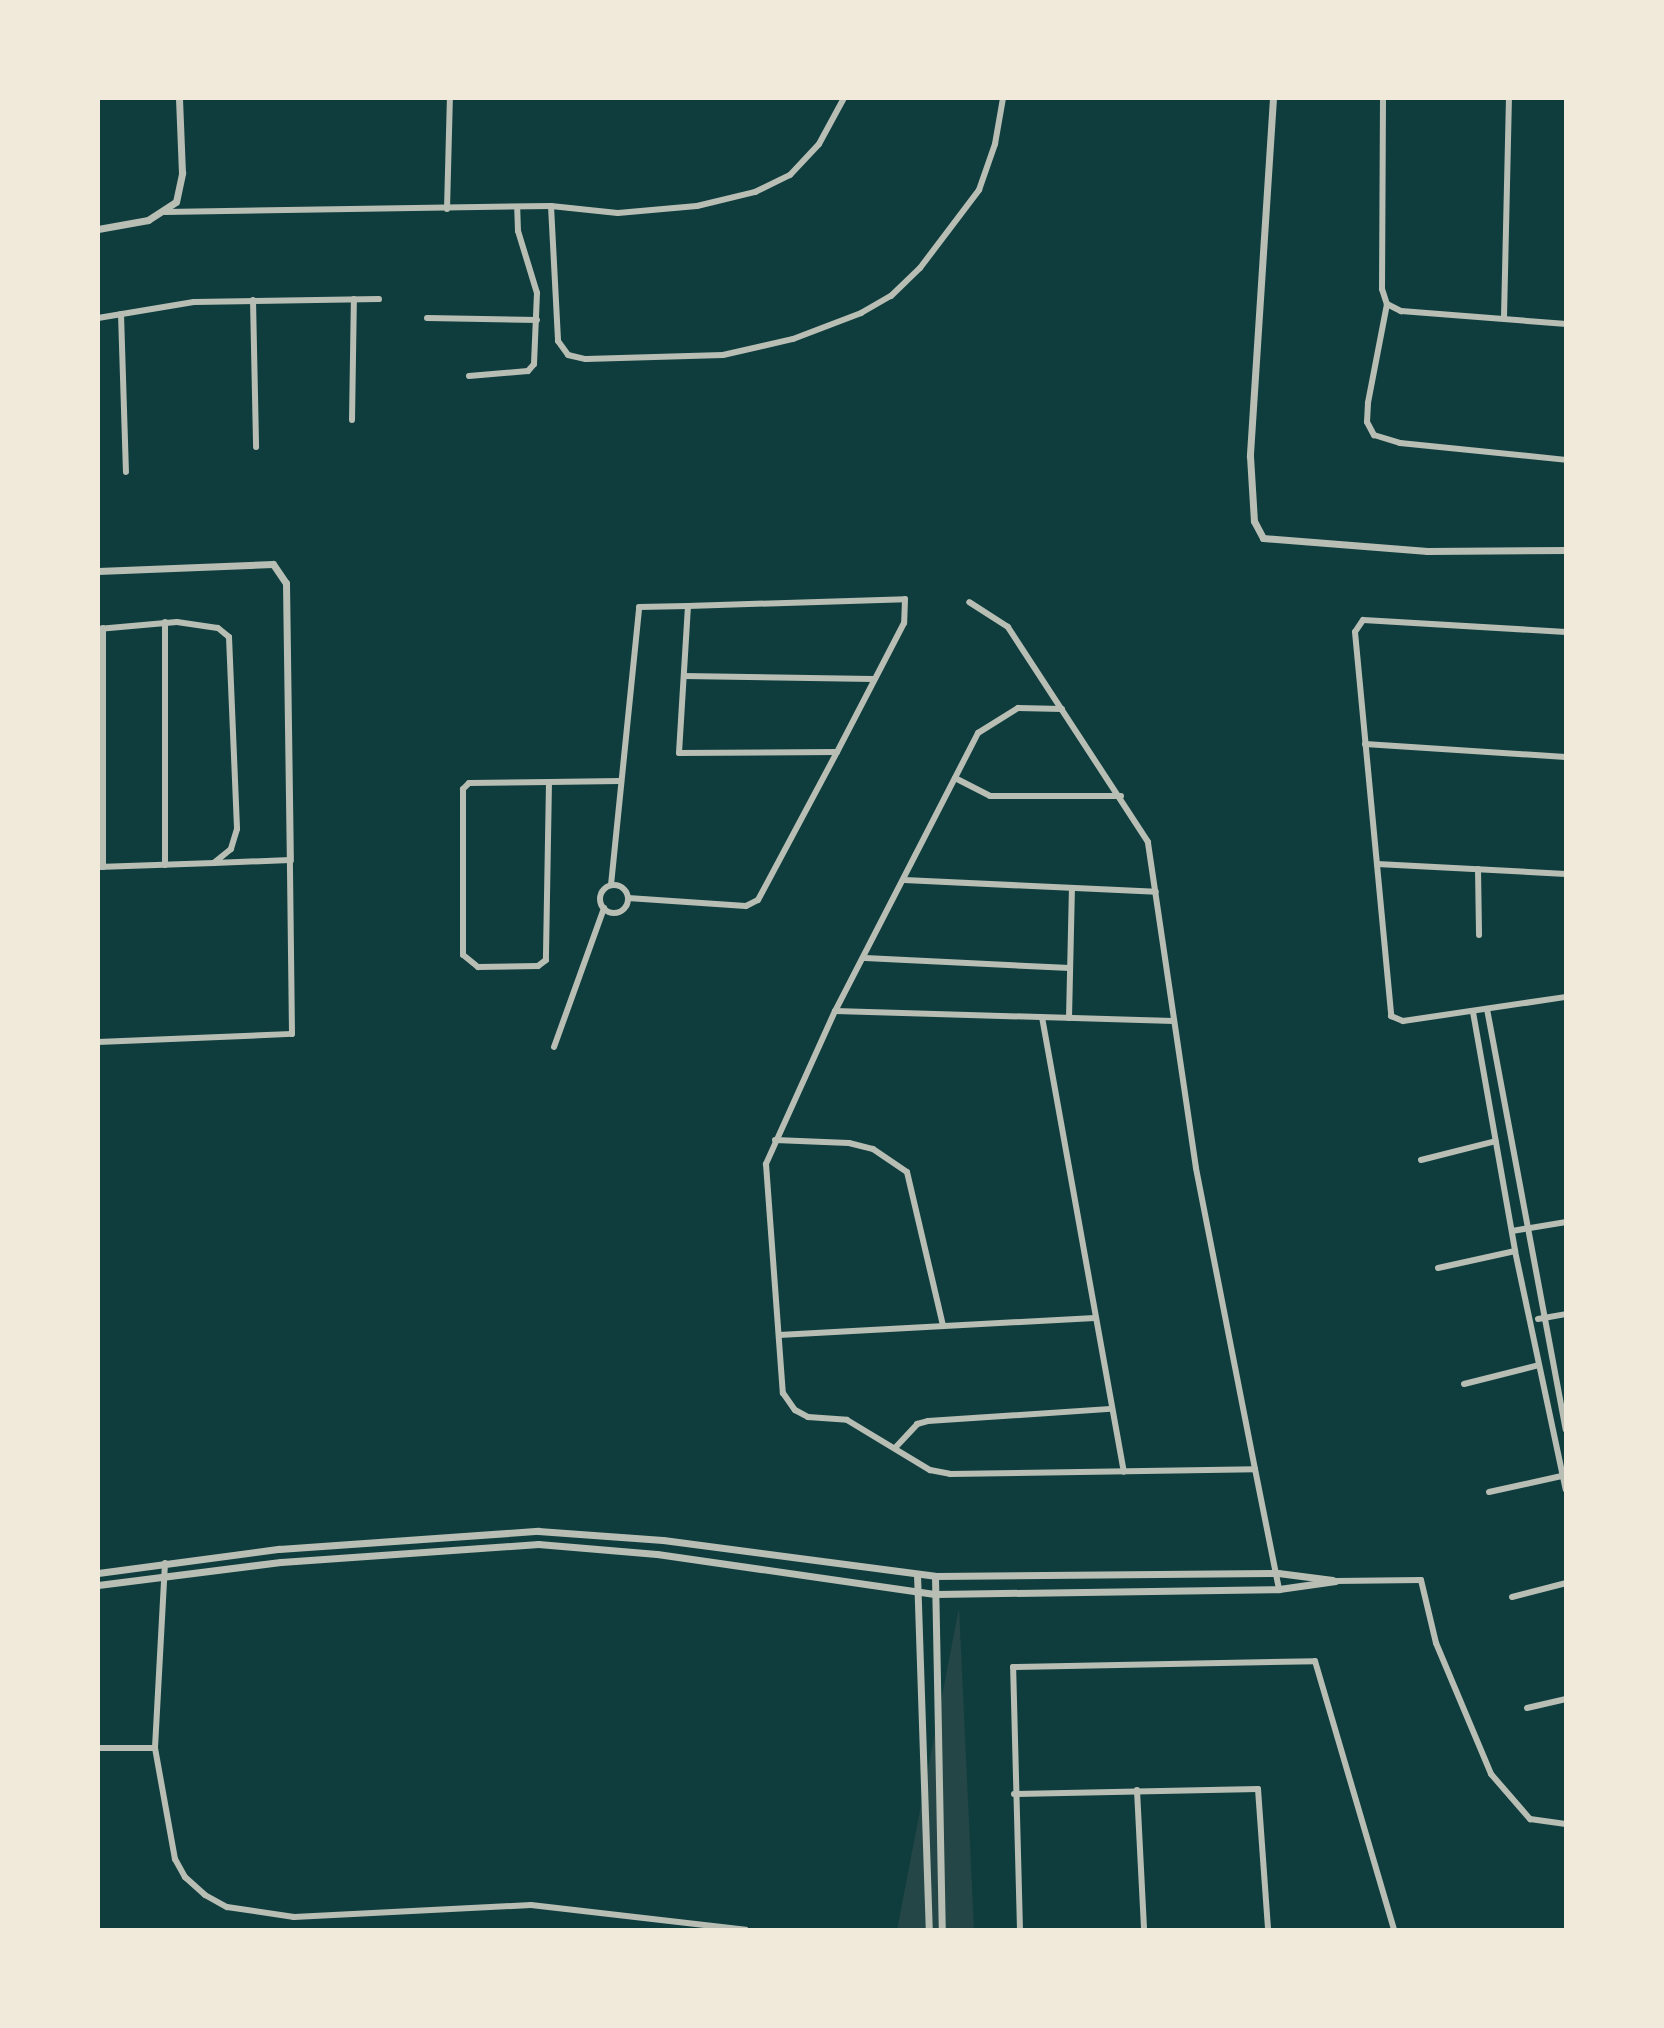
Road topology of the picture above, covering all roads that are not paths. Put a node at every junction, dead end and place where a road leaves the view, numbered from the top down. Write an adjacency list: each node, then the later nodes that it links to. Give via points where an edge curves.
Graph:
1 (179, 98): 11 (street, via 181,189)
2 (450, 98): 10 (street)
3 (844, 98): 8 (street, via 804,162 755,192 653,211)
4 (1003, 98): 8 (street, via 979,190 920,268 891,296 861,313 793,339 723,355 568,355 558,341)
5 (1273, 98): 28 (street, via 1250,456 1254,521 1263,538 1427,551)
6 (1383, 98): 16 (street, via 1382,289)
7 (1509, 98): 18 (street)
8 (551, 206): 9 (street)
9 (517, 207): 10 (street); 21 (street, via 518,231 537,293)
10 (447, 209): 11 (street)
11 (165, 212): 12 (street)
12 (98, 229)
13 (354, 299): 14 (street); 15 (street); 24 (street)
14 (379, 299)
15 (253, 300): 17 (street, via 194,302); 25 (street)
16 (1387, 304): 18 (street, via 1401,311); 26 (street, via 1368,403 1367,422 1374,435 1400,443)
17 (121, 314): 19 (street); 27 (street)
18 (1504, 317): 22 (street)
19 (98, 318)
20 (427, 318): 21 (street)
21 (537, 320): 23 (street, via 532,368)
22 (1566, 324)
23 (469, 376)
24 (352, 420)
25 (256, 447)
26 (1566, 460)
27 (126, 472)
28 (1566, 550)
29 (98, 571): 47 (street, via 273,564 286,583)
30 (969, 602): 37 (street, via 1008,627)
31 (688, 606): 35 (street); 36 (street, via 905,599 904,623); 43 (street, via 639,607)
32 (165, 622): 33 (street); 48 (street, via 218,628 229,637 233,654 237,829 231,849); 50 (street)
33 (100, 629): 38 (street)
34 (1566, 632): 39 (street, via 1363,620 1355,632)
35 (684, 676): 36 (street); 40 (street, via 679,753)
36 (873, 679): 40 (street)
37 (1062, 709): 42 (street, via 1018,708 997,718 978,733); 45 (street)
38 (100, 733): 46 (street)
39 (1365, 744): 41 (street); 49 (street)
40 (837, 752): 58 (street, via 758,900 746,906)
41 (1566, 757)
42 (955, 778): 45 (street, via 990,796); 54 (street)
43 (620, 781): 44 (street); 55 (street)
44 (549, 782): 44 (street, via 546,960 538,966 478,967 463,955 463,789 469,783)
45 (1121, 796): 57 (street, via 1148,842)
46 (101, 797): 51 (street)
47 (290, 860): 48 (street); 70 (street, via 292,1034)
48 (214, 863): 50 (street)
49 (1377, 864): 52 (street); 66 (street, via 1391,1016 1403,1021)
50 (165, 865): 51 (street)
51 (101, 867)
52 (1478, 869): 53 (street); 60 (street)
53 (1566, 874)
54 (904, 880): 56 (street); 61 (street)
55 (611, 885): 58 (street, via 624,889); 59 (street, via 601,895)
56 (1072, 888): 57 (street); 62 (street)
57 (1156, 892): 69 (street)
58 (628, 898): 59 (street, via 617,913)
59 (604, 908): 71 (street)
60 (1479, 935)
61 (865, 958): 62 (street); 65 (street)
62 (1070, 968): 68 (street)
63 (1566, 997): 64 (street)
64 (1487, 1009): 66 (street); 76 (street)
65 (835, 1011): 67 (street); 72 (street)
66 (1473, 1012): 73 (street)
67 (1042, 1017): 68 (street); 81 (street)
68 (1069, 1018): 69 (street)
69 (1174, 1021): 93 (street, via 1196,1168)
70 (98, 1042)
71 (554, 1047)
72 (775, 1140): 84 (street, via 849,1143 873,1149 907,1172); 85 (street, via 766,1164)
73 (1496, 1141): 74 (street); 77 (street)
74 (1421, 1160)
75 (1566, 1222): 76 (street)
76 (1524, 1229): 77 (street); 82 (street)
77 (1512, 1231): 78 (street)
78 (1515, 1251): 79 (street); 83 (street)
79 (1438, 1268)
80 (1566, 1314): 82 (street)
81 (1095, 1318): 84 (street); 88 (street)
82 (1542, 1318): 83 (street); 89 (street)
83 (1530, 1320): 86 (street)
84 (943, 1326): 85 (street)
85 (779, 1335): 92 (street, via 783,1393 795,1410 808,1417 847,1420)
86 (1539, 1365): 87 (street); 90 (street)
87 (1464, 1384)
88 (1111, 1409): 92 (street, via 928,1421 917,1424); 94 (street)
89 (1564, 1410): 90 (street); 91 (street)
90 (1549, 1411): 95 (street)
91 (1566, 1430)
92 (895, 1448): 94 (street, via 930,1470 950,1474)
93 (1255, 1469): 94 (street); 100 (street)
94 (1124, 1472)
95 (1564, 1475): 96 (street); 97 (street)
96 (1566, 1490)
97 (1489, 1492)
98 (165, 1563): 99 (street); 101 (street, via 538,1531 663,1540); 103 (street)
99 (98, 1573)
100 (1278, 1573): 102 (street); 104 (street); 107 (street)
101 (917, 1574): 102 (street); 108 (street)
102 (935, 1576): 109 (street)
103 (164, 1577): 106 (street); 108 (street, via 281,1562 538,1544 657,1554); 114 (street)
104 (1335, 1581): 107 (street); 117 (street, via 1421,1580 1436,1643 1491,1774 1530,1819)
105 (1566, 1583): 110 (street)
106 (98, 1585)
107 (1279, 1589): 109 (street)
108 (917, 1592): 109 (street); 119 (street)
109 (936, 1594): 120 (street)
110 (1512, 1597)
111 (1566, 1699): 112 (street)
112 (1527, 1708)
113 (98, 1748): 114 (street)
114 (155, 1748): 118 (street, via 175,1859 185,1877 227,1907 294,1917 531,1905)
115 (1137, 1790): 116 (street); 122 (street); 123 (street, via 1258,1789)
116 (1014, 1794): 121 (street); 124 (street, via 1013,1667 1315,1661)
117 (1566, 1824)
118 (746, 1930)
119 (929, 1930)
120 (942, 1930)
121 (1020, 1930)
122 (1144, 1930)
123 (1268, 1930)
124 (1394, 1930)

